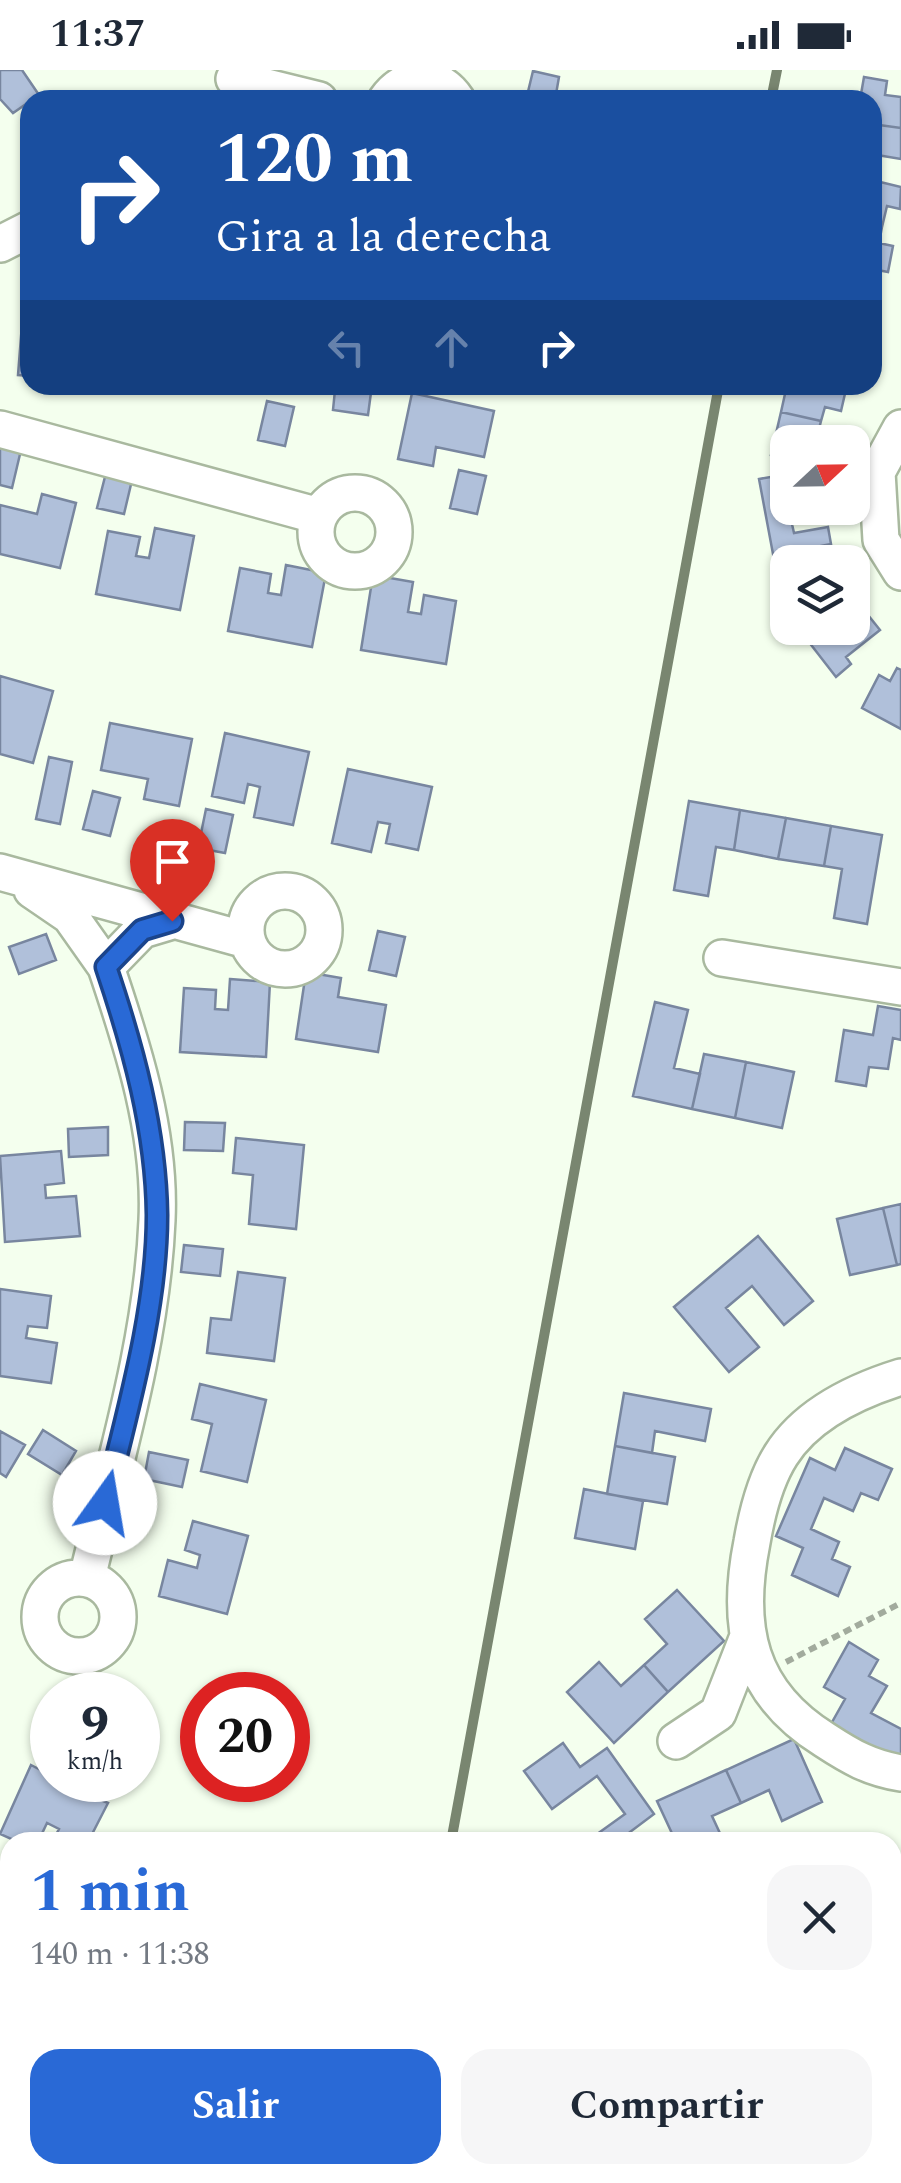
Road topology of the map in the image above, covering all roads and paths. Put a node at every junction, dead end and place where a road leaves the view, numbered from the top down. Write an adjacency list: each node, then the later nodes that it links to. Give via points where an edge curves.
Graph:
1 (228, 83): 2 (street)
2 (265, 90)
3 (396, 90): 4 (street, via 417,78)
4 (448, 90)
5 (0, 428): 7 (street)
6 (901, 428): 8 (street, via 877,472 880,540)
7 (318, 516)
8 (901, 572)
9 (0, 873): 10 (street); 13 (street, via 70,916)
10 (172, 921): 11 (street); 13 (street, via 142,930)
11 (246, 940)
12 (722, 958): 14 (street)
13 (106, 967): 16 (street, via 143,1094 157,1219 141,1353)
14 (901, 987)
15 (901, 1378): 18 (street, via 830,1406 781,1454 751,1544)
16 (87, 1578)
17 (901, 1603): 19 (path)
18 (747, 1639): 19 (street); 20 (street)
19 (762, 1674): 21 (street)
20 (718, 1712): 21 (street); 22 (street)
21 (790, 1718): 23 (street, via 870,1768)
22 (676, 1742)
23 (901, 1773)

